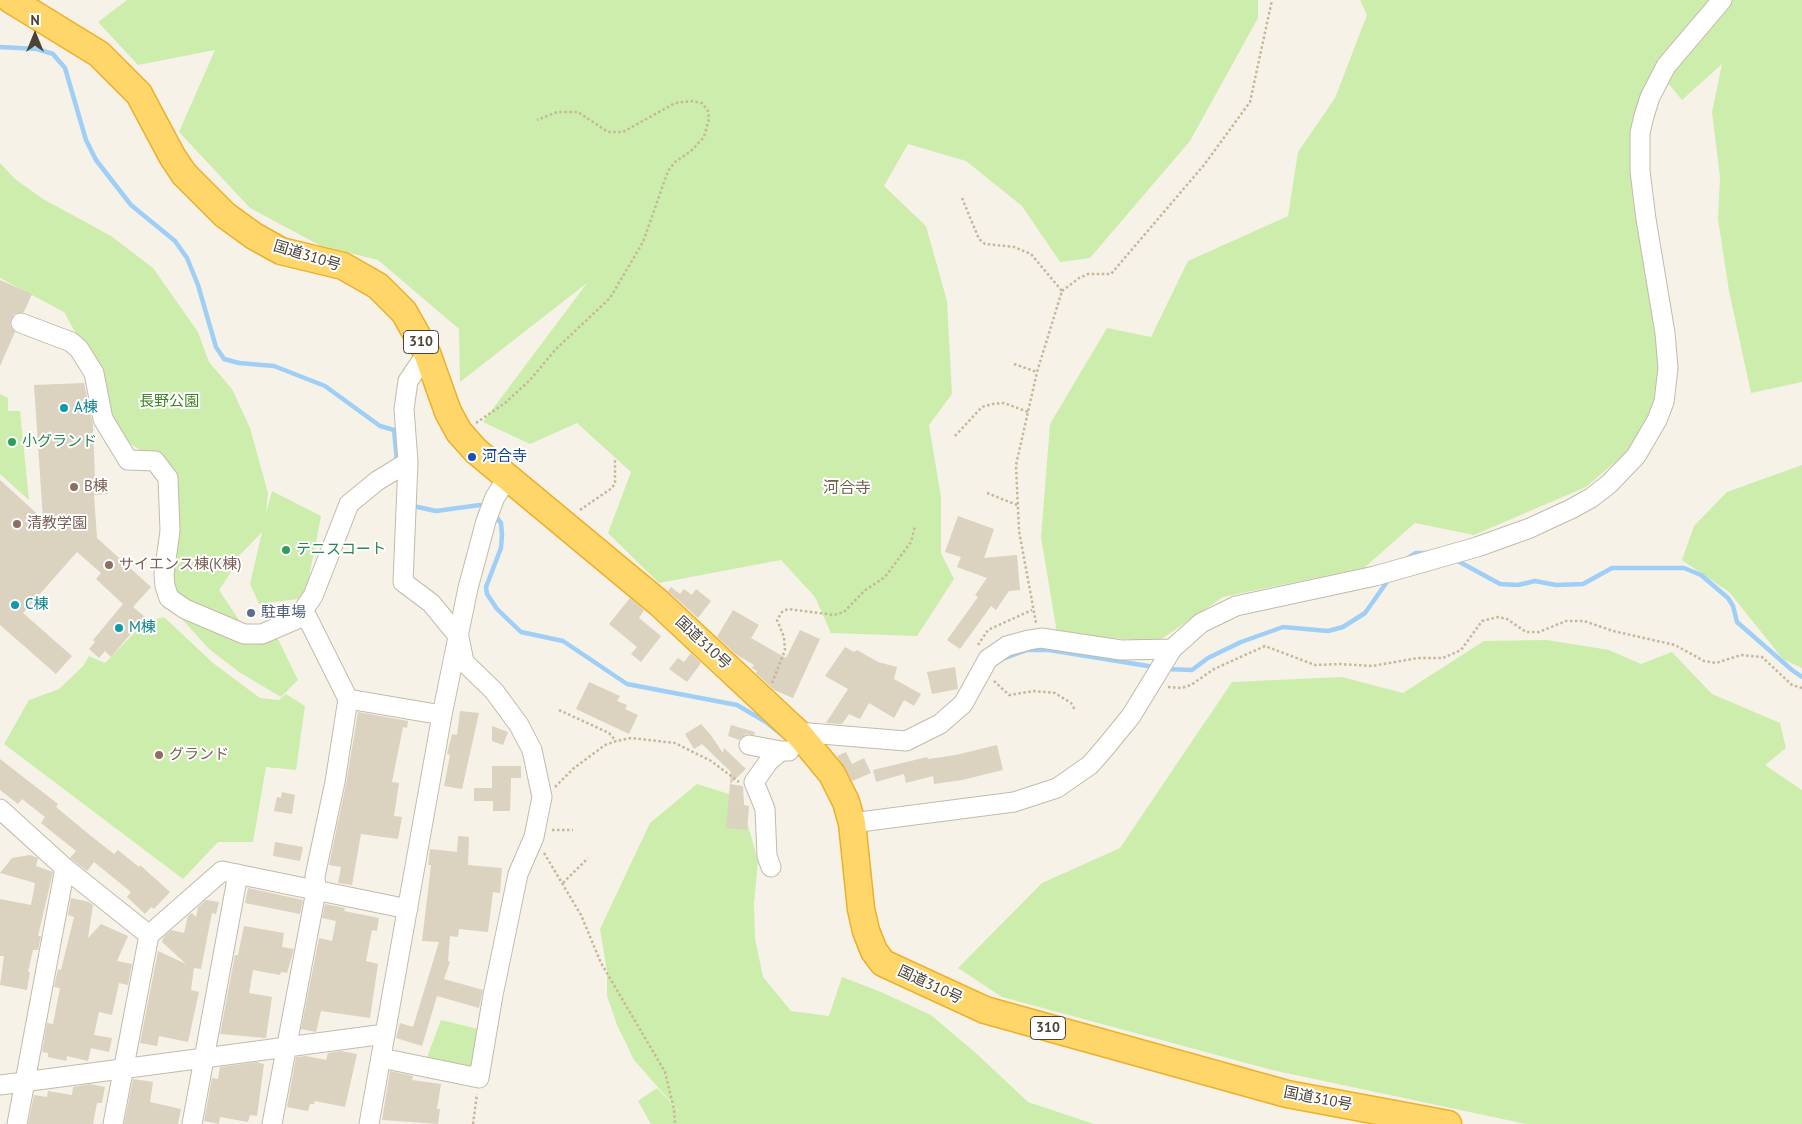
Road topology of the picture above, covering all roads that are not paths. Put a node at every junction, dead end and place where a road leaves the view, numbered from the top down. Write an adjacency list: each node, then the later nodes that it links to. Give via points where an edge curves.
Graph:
1 (11, 0): 4 (highway, 国道310号 / 310, via 99,54 139,94 184,174 225,215 280,251 343,266 378,286 404,312)
2 (1722, 0): 9 (street, via 1679,48 1662,74 1650,97 1640,132 1640,171 1668,368 1664,402 1636,456 1591,498 1530,528 1375,576 1236,606 1201,623)
3 (21, 323): 7 (street, via 71,342 79,349 94,373 104,420 128,460 155,461 168,478 170,531 164,574 169,598 186,609 244,634 262,634 297,619)
4 (428, 353): 5 (street, via 408,381); 6 (highway, 国道310号 / 310, via 448,412)
5 (403, 466): 7 (street, via 377,481 349,504); 8 (street, via 408,488 403,582 431,604)
6 (501, 488): 8 (street, via 486,521); 12 (highway, 国道310号 / 310, via 561,523 659,603)
7 (304, 611): 10 (street)
8 (459, 638): 11 (street); 26 (street, via 464,662 494,691 519,725 532,750 542,796 536,840 518,874 479,1078)
9 (1169, 653): 12 (street, via 1121,650 1041,638 1007,646 981,667 963,704 940,724 906,741); 16 (street, via 1131,716 1104,749 1083,771 1057,788 1014,802)
10 (348, 699): 11 (street); 20 (street, via 315,876)
11 (442, 714): 21 (street)
12 (804, 740): 14 (street); 16 (highway, 国道310号 / 310, via 832,774)
13 (749, 745): 14 (street)
14 (781, 752): 17 (street, via 769,761 754,782 765,809 767,856)
15 (0, 809): 18 (street)
16 (852, 823): 35 (highway, 国道310号 / 310, via 866,931 874,951 884,963 901,973 985,1010 1288,1094)
17 (771, 867)
18 (65, 868): 22 (street); 28 (street)
19 (238, 874): 20 (street); 22 (street, via 222,871); 25 (street)
20 (316, 891): 21 (street); 24 (street)
21 (408, 909): 23 (street)
22 (149, 936): 27 (street)
23 (385, 1034): 24 (street); 26 (street)
24 (286, 1047): 25 (street); 33 (street)
25 (204, 1058): 27 (street); 32 (street)
26 (381, 1058): 34 (street)
27 (124, 1068): 28 (street); 31 (street)
28 (25, 1082): 29 (street); 30 (street)
29 (0, 1085)
30 (16, 1124)
31 (113, 1124)
32 (192, 1124)
33 (272, 1124)
34 (369, 1124)
35 (1448, 1124)

